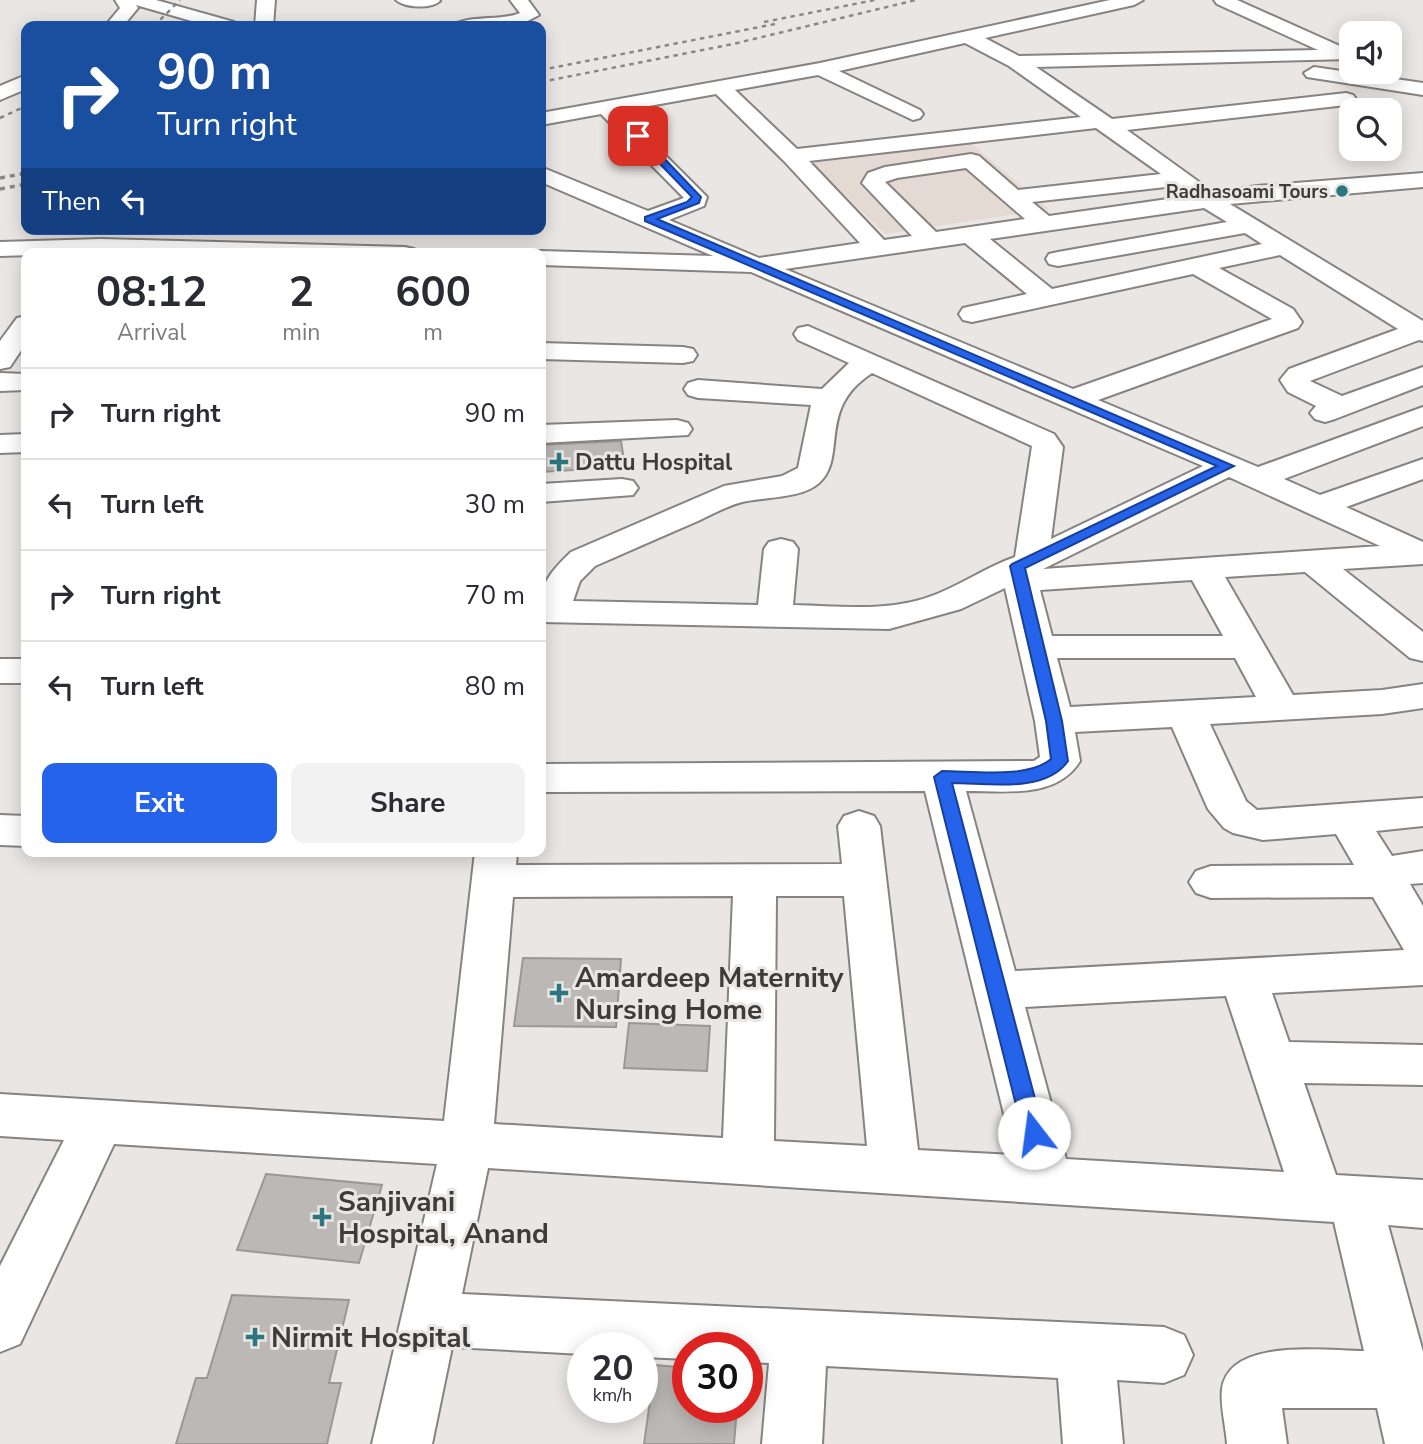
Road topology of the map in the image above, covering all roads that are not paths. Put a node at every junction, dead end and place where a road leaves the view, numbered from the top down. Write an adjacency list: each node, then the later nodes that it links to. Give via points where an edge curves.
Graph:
1 (124, 0): 10 (street, via 129,8)
2 (137, 0): 11 (street)
3 (266, 0): 12 (street)
4 (405, 0): 9 (street)
5 (519, 0): 13 (street, via 530,15)
6 (1102, 0): 14 (street)
7 (1134, 0): 14 (street)
8 (1223, 0): 15 (street)
9 (431, 1)
10 (118, 21)
11 (210, 21)
12 (264, 21)
13 (513, 21)
14 (975, 34): 18 (street); 19 (street)
15 (1339, 52)
16 (1272, 56): 17 (street); 18 (street); 20 (street)
17 (1339, 56)
18 (1016, 62): 33 (street)
19 (820, 69): 24 (street); 31 (street)
20 (1296, 70): 23 (street); 27 (street)
21 (1402, 78): 23 (street)
22 (21, 84): 26 (street)
23 (1421, 85)
24 (721, 88): 29 (street); 34 (street)
25 (1230, 89): 30 (street)
26 (0, 94)
27 (1344, 98)
28 (1339, 100): 30 (street)
29 (606, 108): 32 (street); 40 (street, via 696,197 690,204)
30 (1261, 108): 33 (street)
31 (913, 114)
32 (546, 118)
33 (1105, 124): 34 (street); 36 (street)
34 (792, 156): 47 (street)
35 (546, 176): 40 (street)
36 (1182, 178): 38 (street); 39 (street)
37 (1423, 180): 39 (street)
38 (1015, 197): 41 (street); 46 (street, via 971,161 876,178 873,183)
39 (1208, 200): 41 (street); 42 (street)
40 (648, 219): 53 (street)
41 (1044, 223): 43 (street)
42 (1249, 226): 48 (street); 52 (street)
43 (1016, 227): 44 (street); 52 (street)
44 (969, 234): 46 (street); 56 (street)
45 (259, 239): 49 (street); 50 (street)
46 (930, 240): 47 (street)
47 (877, 247): 53 (street)
48 (1283, 247): 54 (street); 59 (street)
49 (303, 248)
50 (0, 249)
51 (546, 258): 53 (street)
52 (1058, 259): 55 (street)
53 (759, 265): 70 (street)
54 (1199, 267): 55 (street); 70 (street, via 1284,315 1289,323)
55 (1097, 288): 56 (street)
56 (1047, 298): 57 (street)
57 (972, 314)
58 (21, 331): 63 (street)
59 (1421, 332): 65 (street, via 1294,380 1333,410)
60 (808, 334): 64 (street)
61 (546, 351): 62 (street)
62 (683, 355)
63 (0, 362)
64 (868, 363): 69 (street, via 850,374); 82 (street, via 1044,440 1048,447)
65 (1423, 375)
66 (0, 382): 67 (street)
67 (21, 382)
68 (698, 388): 69 (street)
69 (830, 398): 84 (street, via 823,412 813,471 805,479 735,493 583,559 564,578)
70 (1073, 399): 75 (street)
71 (1423, 416): 75 (street)
72 (677, 429): 73 (street)
73 (546, 434)
74 (1423, 468): 78 (street)
75 (1242, 472): 78 (street); 82 (street)
76 (622, 488): 77 (street)
77 (546, 493)
78 (1319, 506): 80 (street)
79 (781, 549): 85 (street)
80 (1423, 554): 81 (street)
81 (1312, 561): 83 (street); 88 (street)
82 (1023, 569): 83 (street); 85 (street, via 949,602 889,618); 86 (street)
83 (1203, 569): 87 (street)
84 (546, 611): 85 (street)
85 (774, 615)
86 (1036, 647): 87 (street); 94 (street)
87 (1247, 647): 92 (street)
88 (1423, 650)
89 (0, 671): 90 (street)
90 (21, 671)
91 (1423, 696): 92 (street)
92 (1282, 709): 93 (street)
93 (1186, 715): 94 (street); 98 (street, via 1228,808 1240,820 1270,825)
94 (1054, 721): 95 (street, via 1060,761 1046,772 1026,777)
95 (942, 777): 96 (street); 109 (street)
96 (546, 778)
97 (1423, 811): 98 (street)
98 (1348, 820): 103 (street)
99 (859, 826): 104 (street)
100 (0, 830): 101 (street)
101 (21, 831)
102 (494, 867): 105 (street); 114 (street)
103 (1396, 874): 106 (street); 107 (street)
104 (865, 880): 105 (street); 116 (street)
105 (755, 881): 115 (street)
106 (1211, 882)
107 (1421, 944): 108 (street)
108 (1243, 976): 109 (street); 110 (street)
109 (997, 990): 117 (street)
110 (1272, 1062): 111 (street); 118 (street)
111 (1423, 1065)
112 (0, 1115): 113 (street)
113 (99, 1121): 114 (street); 121 (street)
114 (467, 1144): 115 (street); 120 (street)
115 (748, 1162): 116 (street)
116 (895, 1171): 117 (street)
117 (1046, 1181): 118 (street)
118 (1336, 1199): 119 (street); 125 (street)
119 (1423, 1204)
120 (429, 1319): 122 (street); 126 (street)
121 (0, 1325)
122 (799, 1337): 123 (street); 127 (street)
123 (1085, 1351): 124 (street); 128 (street)
124 (1164, 1355)
125 (1411, 1379): 129 (street, via 1260,1382 1251,1389); 130 (street)
126 (402, 1444)
127 (792, 1444)
128 (1093, 1444)
129 (1257, 1444)
130 (1415, 1444)

